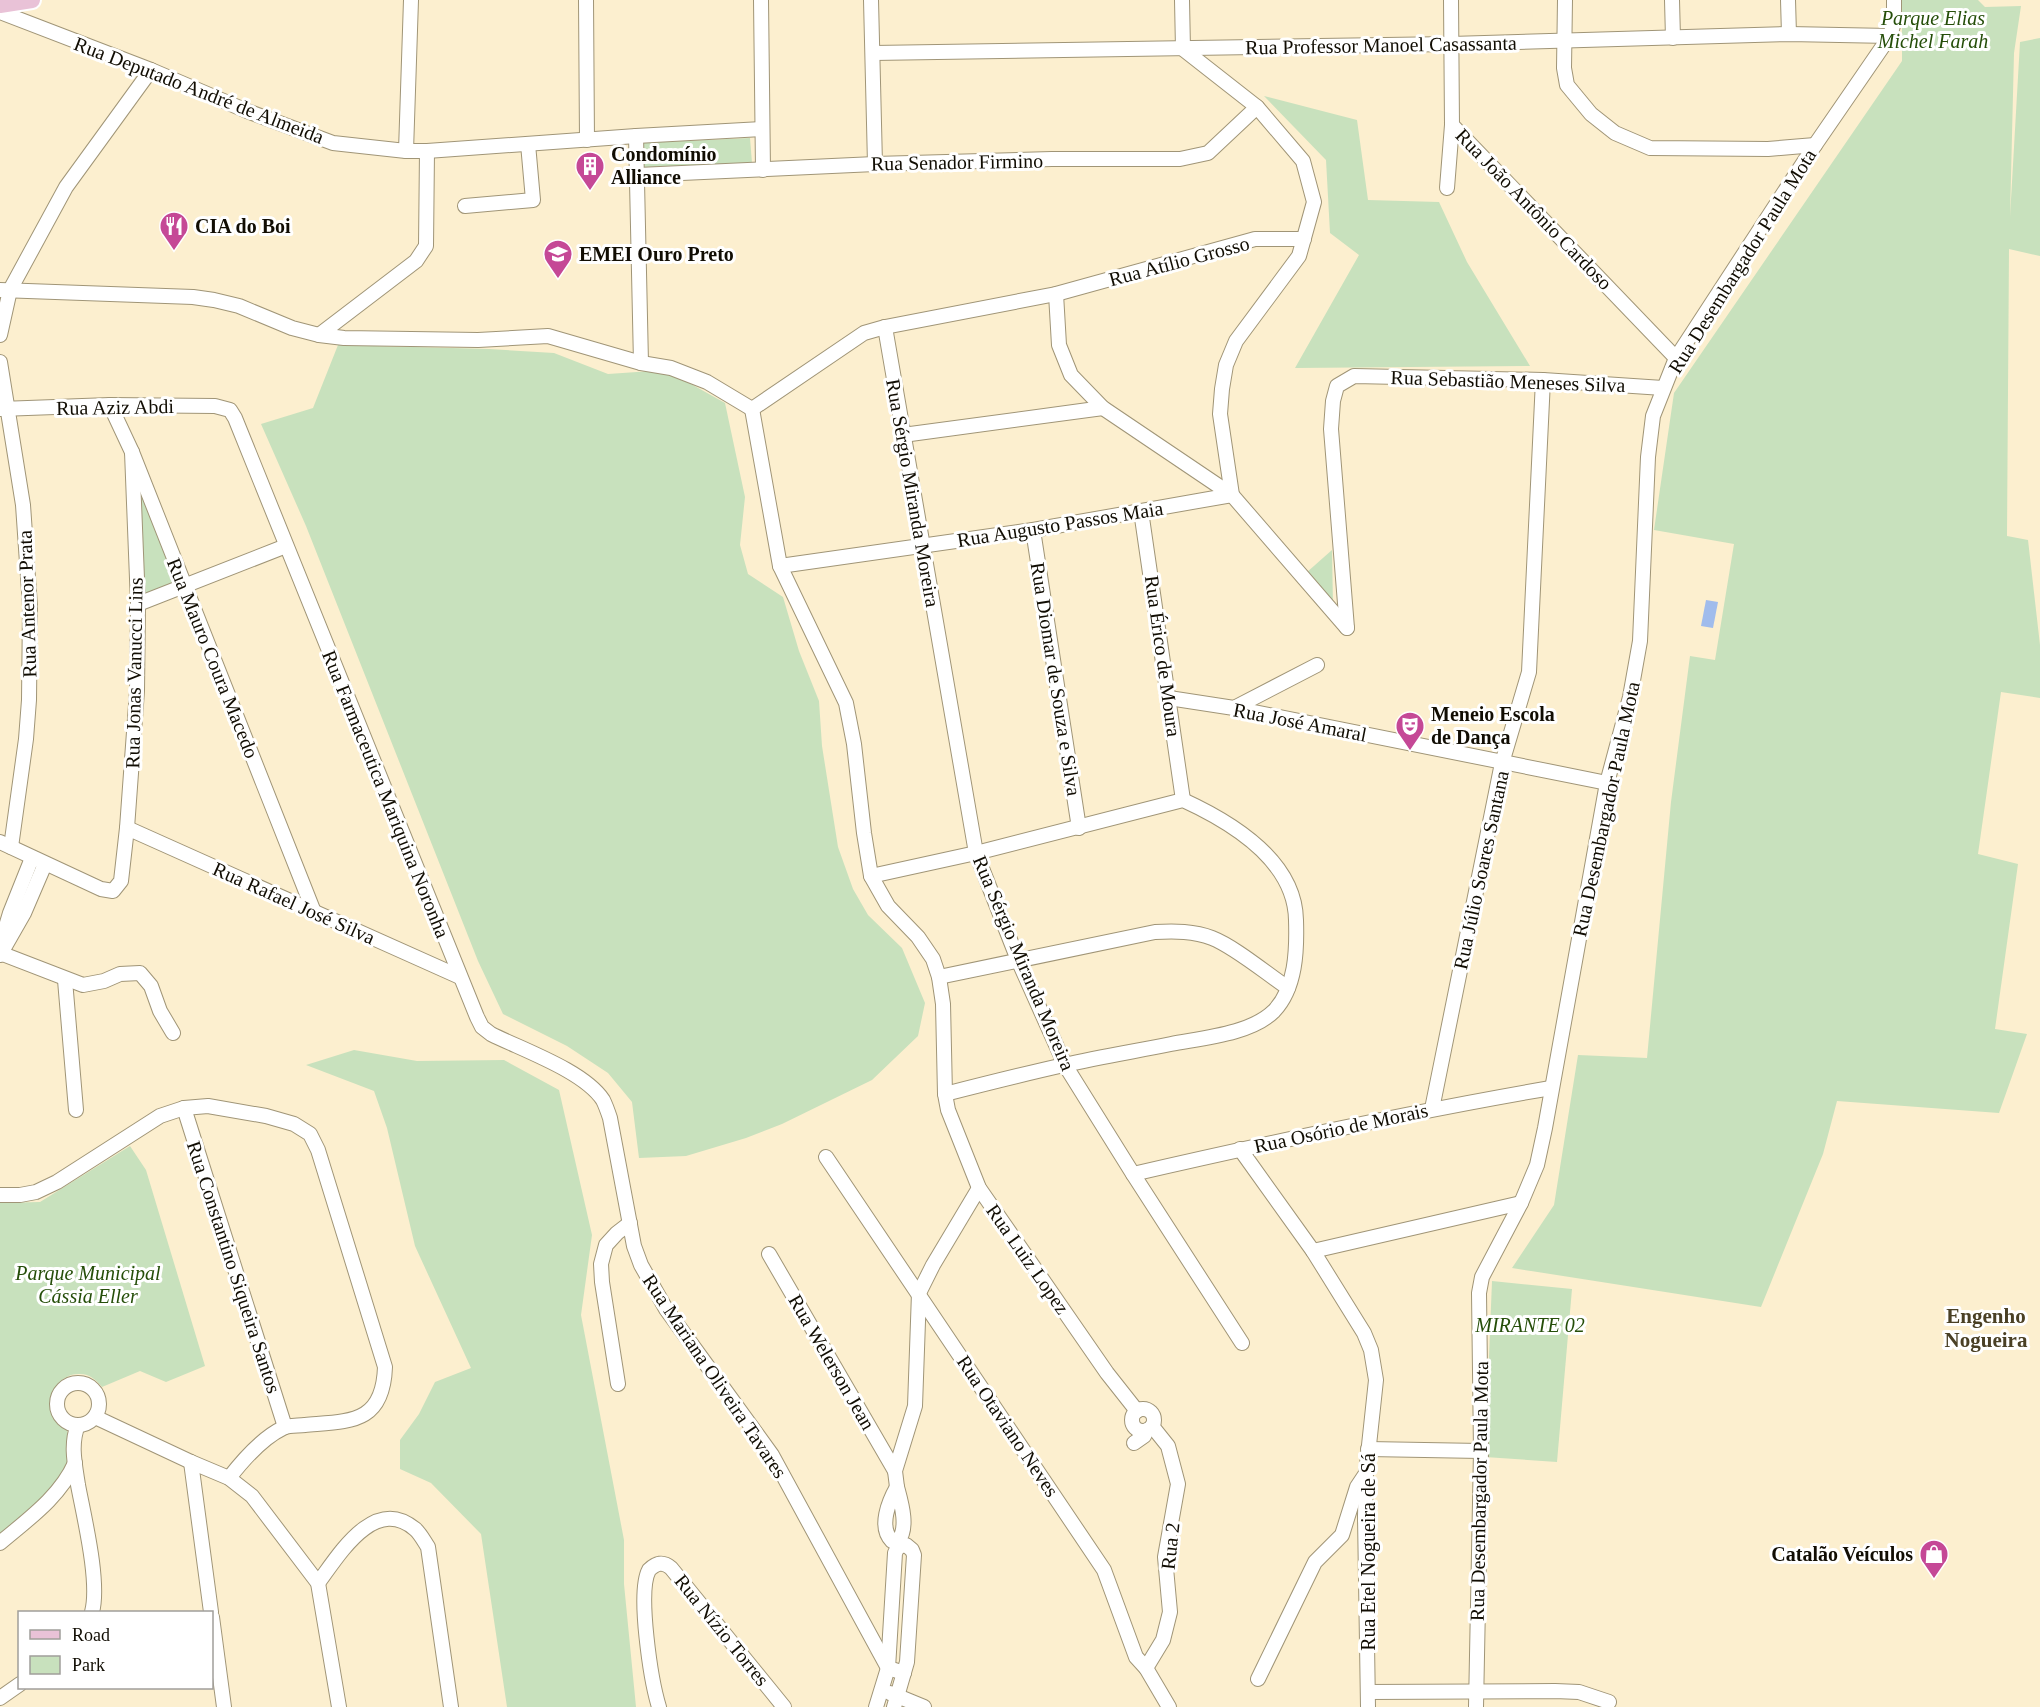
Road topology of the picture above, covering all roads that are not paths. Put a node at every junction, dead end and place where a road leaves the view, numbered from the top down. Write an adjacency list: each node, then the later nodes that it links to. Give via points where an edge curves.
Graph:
1 (32, 0): 12 (main road)
2 (411, 0): 29 (street)
3 (586, 0): 26 (street)
4 (761, 0): 24 (street)
5 (871, 0): 20 (street)
6 (1182, 0): 19 (street)
7 (1450, 0): 18 (street, Rua João Antônio Cardoso)
8 (1565, 0): 17 (street)
9 (1672, 0): 16 (street)
10 (1788, 0): 14 (street)
11 (1894, 0): 15 (street, Rua Desembargador Paula Mota)
12 (0, 5)
13 (0, 12): 21 (street, Rua Deputado André de Almeida)
14 (1789, 34): 15 (street, Rua Professor Manoel Casassanta); 16 (street, Rua Professor Manoel Casassanta)
15 (1890, 36): 28 (street, Rua Desembargador Paula Mota)
16 (1673, 38): 17 (street, Rua Professor Manoel Casassanta)
17 (1566, 40): 18 (street, Rua Professor Manoel Casassanta); 28 (street, via 1567,85 1591,114 1615,133 1650,148)
18 (1451, 44): 19 (street, Rua Professor Manoel Casassanta); 23 (street, Rua João Antônio Cardoso)
19 (1183, 49): 20 (street, Rua Professor Manoel Casassanta); 22 (street)
20 (873, 53): 31 (street)
21 (152, 70): 29 (street, Rua Deputado André de Almeida, via 333,143); 37 (street, via 66,187)
22 (1257, 107): 31 (street, Rua Senador Firmino, via 1208,153 1180,159); 36 (street, via 1303,161 1314,201)
23 (1452, 125): 34 (street); 42 (street, Rua João Antônio Cardoso)
24 (762, 129): 25 (street, Rua Deputado André de Almeida); 32 (street)
25 (636, 136): 26 (street, Rua Deputado André de Almeida); 33 (street)
26 (587, 140): 27 (street, Rua Deputado André de Almeida)
27 (528, 144): 30 (street, Rua Deputado André de Almeida); 35 (street, via 533,200)
28 (1815, 146): 42 (street, Rua Desembargador Paula Mota)
29 (405, 151): 30 (street, Rua Deputado André de Almeida)
30 (427, 151): 41 (street, via 426,246 416,261)
31 (875, 164): 32 (street, Rua Senador Firmino)
32 (764, 170): 33 (street, Rua Senador Firmino)
33 (638, 175): 44 (street)
34 (1447, 188)
35 (465, 206)
36 (1304, 239): 38 (street, Rua Atílio Grosso, via 1255,239); 54 (street, via 1299,256 1236,341 1226,365 1220,414)
37 (5, 290): 40 (street); 41 (street, via 214,300)
38 (1056, 294): 39 (street, Rua Atílio Grosso); 48 (street, via 1059,345 1071,375)
39 (885, 327): 50 (street, Rua Atílio Grosso, via 864,333); 52 (street, Rua Sérgio Miranda Moreira)
40 (0, 334)
41 (319, 335): 44 (street, via 478,340 548,336)
42 (1677, 358): 46 (street, Rua Desembargador Paula Mota)
43 (0, 362): 49 (street, Rua Antenor Prata)
44 (641, 363): 50 (street, via 671,368 706,382)
45 (1543, 380): 46 (street, Rua Sebastião Meneses Silva); 54 (street, Rua Sebastião Meneses Silva, via 1353,376 1338,386 1331,429 1347,628); 65 (street, Rua Júlio Soares Santana, via 1529,672)
46 (1663, 388): 66 (street, Rua Desembargador Paula Mota, via 1653,416 1648,457 1640,640 1630,697)
47 (110, 405): 49 (street, Rua Aziz Abdi); 51 (street, Rua Aziz Abdi, via 215,406); 53 (street, Rua Mauro Coura Macedo)
48 (1103, 408): 52 (street); 54 (street)
49 (4, 409): 70 (street, Rua Antenor Prata, via 23,506 30,606 29,700)
50 (752, 409): 59 (street)
51 (230, 410): 57 (street, Rua Farmaceutica Mariquina Noronha)
52 (903, 435): 58 (street, Rua Sérgio Miranda Moreira)
53 (132, 452): 60 (street, Rua Mauro Coura Macedo); 61 (street, Rua Jonas Vanucci Lins)
54 (1232, 495): 55 (street, Rua Augusto Passos Maia)
55 (1142, 511): 56 (street, Rua Augusto Passos Maia); 63 (street, Rua Érico de Moura)
56 (1033, 530): 58 (street, Rua Augusto Passos Maia); 69 (street, Rua Diomar de Souza e Silva)
57 (286, 546): 60 (street); 78 (street, Rua Farmaceutica Mariquina Noronha)
58 (923, 546): 59 (street, Rua Augusto Passos Maia); 71 (street, Rua Sérgio Miranda Moreira)
59 (780, 566): 73 (street, via 846,703)
60 (185, 585): 61 (street); 74 (street, Rua Mauro Coura Macedo)
61 (138, 604): 68 (street, Rua Jonas Vanucci Lins, via 137,691)
62 (1317, 665): 64 (street)
63 (1169, 698): 64 (street, Rua José Amaral); 67 (street, Rua Érico de Moura)
64 (1234, 708): 65 (street, Rua José Amaral)
65 (1502, 763): 66 (street, Rua José Amaral); 86 (street, Rua Júlio Soares Santana)
66 (1607, 783): 83 (street, Rua Desembargador Paula Mota)
67 (1184, 800): 69 (street); 80 (street, via 1237,830 1262,850 1286,882 1296,915)
68 (127, 828): 72 (street, Rua Jonas Vanucci Lins, via 121,881 113,891); 74 (street, Rua Rafael José Silva)
69 (1079, 828): 71 (street)
70 (5, 844): 72 (street)
71 (976, 853): 73 (street); 76 (street, Rua Sérgio Miranda Moreira)
72 (39, 861): 75 (street, via 24,913)
73 (871, 876): 77 (street, Rua Luiz Lopez, via 888,906 933,959)
74 (314, 912): 78 (street, Rua Rafael José Silva)
75 (0, 952): 79 (street)
76 (1018, 960): 77 (street); 80 (street, via 1155,932 1189,932 1214,939); 82 (street, Rua Sérgio Miranda Moreira)
77 (939, 977): 84 (street, Rua Luiz Lopez)
78 (460, 978): 88 (street, Rua Farmaceutica Mariquina Noronha, via 482,1027 575,1075 598,1094)
79 (65, 980): 81 (street, via 83,986 120,974 141,973); 87 (street)
80 (1288, 988): 82 (street, via 1273,1012 1248,1027)
81 (173, 1033)
82 (1065, 1065): 84 (street); 91 (street, Rua Sérgio Miranda Moreira)
83 (1551, 1088): 86 (street, Rua Osório de Morais); 94 (street, Rua Desembargador Paula Mota, via 1537,1165)
84 (945, 1094): 92 (street, Rua Luiz Lopez)
85 (184, 1108): 93 (street, via 160,1116 36,1192); 103 (street, Rua Constantino Siqueira Santos); 103 (street, via 208,1106 294,1124 310,1134 318,1150 385,1367 384,1380 376,1403 353,1420)
86 (1432, 1109): 89 (street, Rua Osório de Morais)
87 (76, 1110)
88 (610, 1118): 95 (street, Rua Mariana Oliveira Tavares)
89 (1240, 1149): 91 (street, Rua Osório de Morais); 96 (street, Rua Etel Nogueira de Sá)
90 (826, 1157): 98 (street, Rua Otaviano Neves)
91 (1133, 1174): 99 (street, Rua Sérgio Miranda Moreira)
92 (979, 1188): 98 (street); 104 (street, Rua Luiz Lopez, via 1137,1411 1133,1416 1135,1426 1140,1430)
93 (0, 1195)
94 (1521, 1203): 96 (street); 107 (street, Rua Desembargador Paula Mota, via 1482,1277)
95 (630, 1222): 100 (street, via 606,1245 601,1264); 121 (street, Rua Mariana Oliveira Tavares, via 641,1265 666,1309 772,1455)
96 (1313, 1251): 106 (street, Rua Etel Nogueira de Sá, via 1371,1350 1376,1380)
97 (769, 1254): 110 (street, Rua Welerson Jean)
98 (919, 1293): 110 (street, via 915,1406); 122 (street, Rua Otaviano Neves, via 1104,1570 1136,1657)
99 (1242, 1342)
100 (618, 1384)
101 (95, 1417): 102 (street); 102 (street, via 100,1401 97,1393 91,1386 74,1383 60,1393 57,1402 62,1418); 108 (street)
102 (78, 1425): 109 (street, via 73,1440)
103 (285, 1427): 112 (street, via 241,1463)
104 (1149, 1428): 105 (street); 122 (street, Rua 2, via 1168,1446 1178,1484 1165,1557 1170,1612 1163,1640)
105 (1134, 1443)
106 (1368, 1449): 107 (street); 111 (street, Rua Etel Nogueira de Sá)
107 (1482, 1451): 128 (street, Rua Desembargador Paula Mota)
108 (190, 1462): 112 (street); 119 (street)
109 (75, 1463): 114 (street); 115 (street)
110 (895, 1471): 113 (street)
111 (1366, 1473): 124 (street, via 1357,1487 1342,1534 1315,1562); 127 (street, Rua Etel Nogueira de Sá)
112 (229, 1478): 117 (street, via 252,1496)
113 (897, 1487)
114 (52, 1496): 115 (street, via 64,1494); 116 (street)
115 (82, 1507): 118 (street, via 95,1589)
116 (0, 1543)
117 (318, 1582): 133 (street); 134 (street, via 369,1524 379,1520 403,1521 416,1530 428,1547)
118 (92, 1611)
119 (211, 1611)
120 (213, 1624): 132 (street)
121 (888, 1668): 123 (street); 123 (street, via 895,1554 898,1547 906,1545 914,1555); 126 (street)
122 (1146, 1668): 139 (street, Rua Otaviano Neves)
123 (904, 1673): 130 (street)
124 (1258, 1679)
125 (18, 1685): 129 (street)
126 (881, 1690): 130 (street); 137 (street)
127 (1368, 1692): 128 (street); 140 (street, Rua Etel Nogueira de Sá)
128 (1476, 1692): 131 (street, via 1579,1692); 141 (street, Rua Desembargador Paula Mota)
129 (0, 1698)
130 (896, 1701): 138 (street)
131 (1609, 1702)
132 (224, 1707)
133 (339, 1707)
134 (451, 1707)
135 (659, 1707): 136 (street, Rua Nízio Torres, via 649,1664 644,1585 645,1576 654,1565 665,1564)
136 (784, 1707)
137 (876, 1707)
138 (924, 1707)
139 (1169, 1707)
140 (1368, 1707)
141 (1476, 1707)

